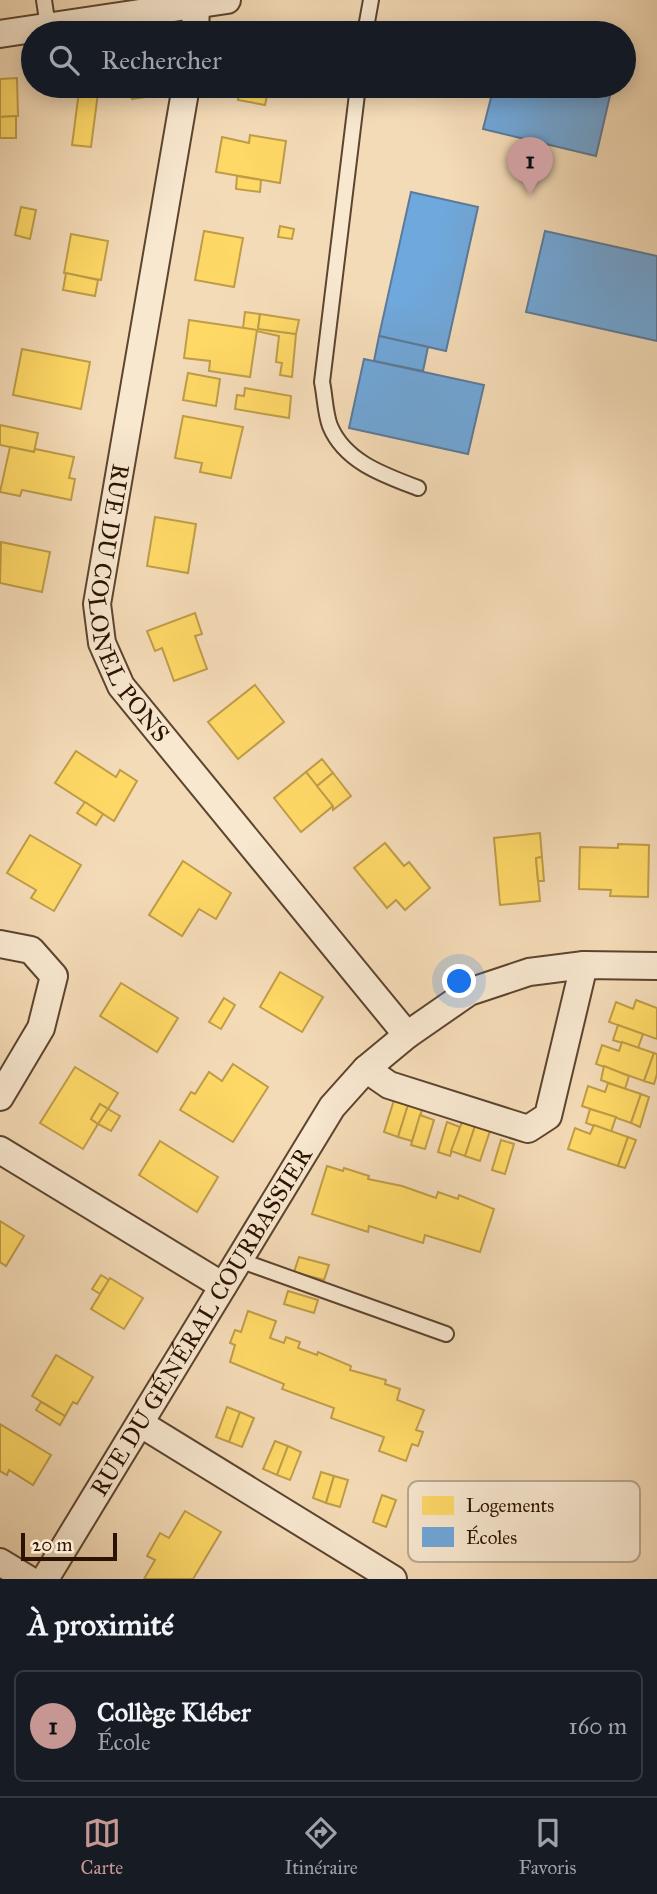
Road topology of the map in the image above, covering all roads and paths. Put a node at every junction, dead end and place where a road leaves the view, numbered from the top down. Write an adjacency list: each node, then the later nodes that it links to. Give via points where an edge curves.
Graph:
1 (44, 0): 5 (lane)
2 (371, 0): 8 (lane)
3 (210, 2): 4 (street); 7 (street)
4 (134, 7): 6 (street)
5 (47, 21)
6 (74, 21)
7 (201, 21)
8 (367, 21)
9 (21, 31): 10 (street)
10 (0, 34)
11 (184, 98): 17 (street, RUE DU COLONEL PONS, via 97,604 102,643 121,686)
12 (357, 98): 13 (lane, via 323,382 330,425 344,449 377,473)
13 (418, 488)
14 (0, 944): 19 (street, via 31,950 54,976 41,1027)
15 (584, 965): 16 (street, RUE DU GÉNÉRAL COURBASSIER); 17 (street, RUE DU GÉNÉRAL COURBASSIER, via 529,972 470,992); 18 (street, via 548,1116 528,1129 389,1085)
16 (657, 966)
17 (407, 1035): 18 (street, RUE DU GÉNÉRAL COURBASSIER)
18 (366, 1069): 21 (street, RUE DU GÉNÉRAL COURBASSIER, via 332,1107)
19 (0, 1097)
20 (0, 1150): 22 (street)
21 (239, 1260): 22 (street, RUE DU GÉNÉRAL COURBASSIER); 23 (lane)
22 (223, 1286): 24 (street, RUE DU GÉNÉRAL COURBASSIER)
23 (446, 1334)
24 (141, 1424): 27 (street, RUE DU GÉNÉRAL COURBASSIER); 28 (street)
25 (0, 1562): 26 (street)
26 (28, 1579)
27 (45, 1579)
28 (393, 1579)

